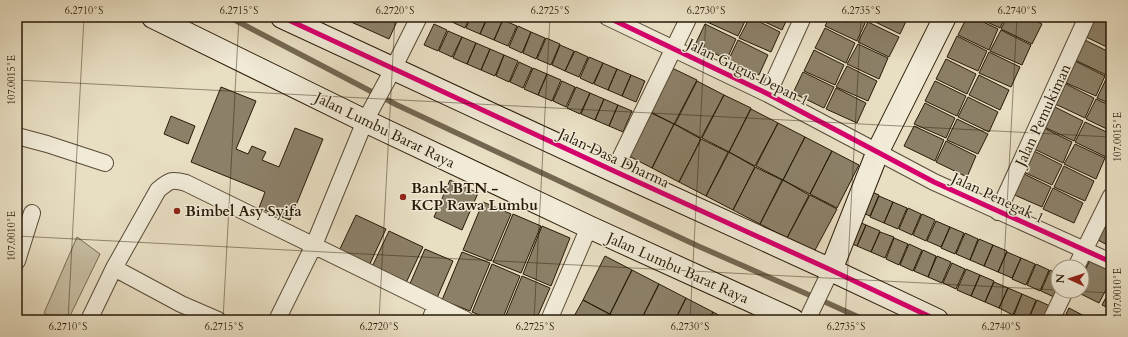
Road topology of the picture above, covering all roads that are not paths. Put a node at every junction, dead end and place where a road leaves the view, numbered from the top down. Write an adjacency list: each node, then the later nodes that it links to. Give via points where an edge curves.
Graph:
1 (153, 17): 12 (street, Jalan Lumbu Barat Raya)
2 (282, 17): 10 (street, Jalan Dasa Dharma)
3 (419, 17): 10 (street)
4 (607, 17): 9 (street, Jalan Gugus Depan 1)
5 (689, 17): 9 (street)
6 (803, 17): 11 (street)
7 (945, 17): 14 (street)
8 (1087, 17): 18 (street, Jalan Pemukiman)
9 (674, 49): 11 (street, Jalan Gugus Depan 1); 16 (street)
10 (392, 71): 12 (street); 16 (street, Jalan Dasa Dharma)
11 (768, 94): 14 (street, Jalan Gugus Depan 1)
12 (367, 118): 20 (street, Jalan Lumbu Barat Raya); 21 (street)
13 (17, 136): 15 (street)
14 (878, 151): 18 (street, Jalan Penegak 1, via 934,182); 27 (street)
15 (105, 163)
16 (614, 171): 27 (street, Jalan Dasa Dharma)
17 (1111, 196): 22 (street)
18 (998, 212): 22 (street, Jalan Penegak 1)
19 (32, 213): 24 (street)
20 (589, 227): 30 (street, Jalan Lumbu Barat Raya); 36 (street)
21 (314, 245): 26 (street, via 186,183 168,181 158,190); 29 (street); 33 (street)
22 (1085, 250): 23 (street); 25 (street, Jalan Penegak 1)
23 (1080, 259)
24 (17, 261)
25 (1111, 262)
26 (114, 268): 31 (street); 32 (street, via 181,304)
27 (827, 277): 30 (street); 37 (street, Jalan Dasa Dharma)
28 (1061, 299): 38 (street)
29 (436, 305): 34 (street); 35 (street)
30 (803, 318)
31 (89, 320)
32 (218, 320)
33 (276, 320)
34 (430, 320)
35 (466, 320)
36 (549, 320)
37 (937, 320)
38 (1051, 320)

